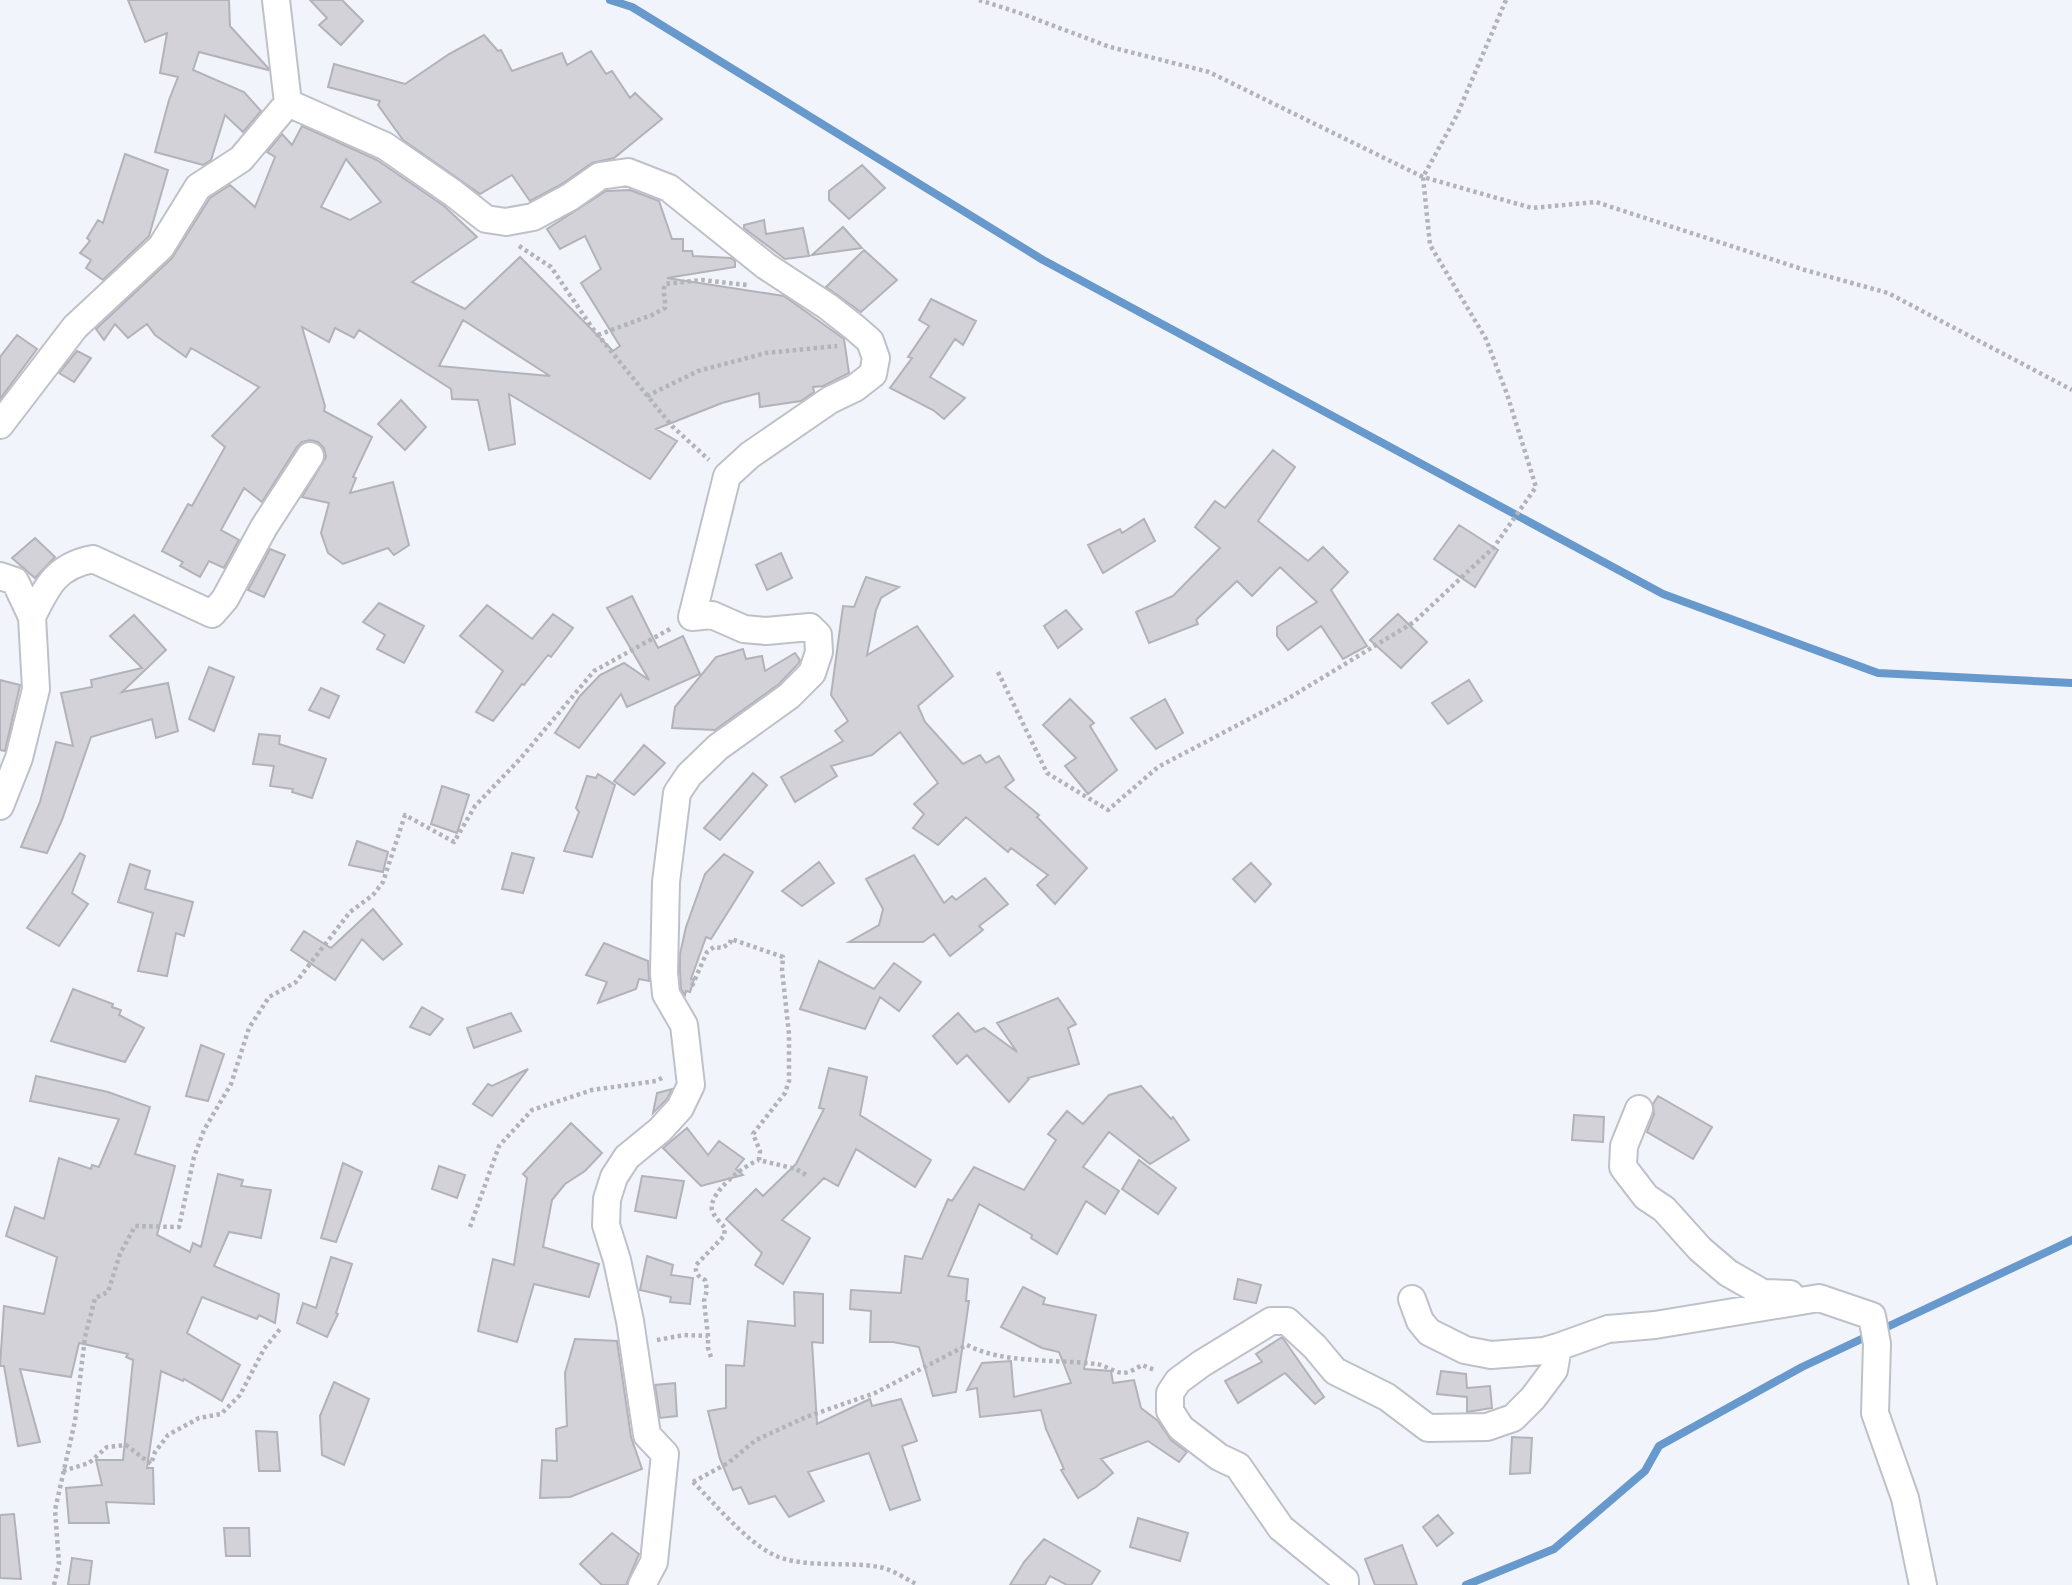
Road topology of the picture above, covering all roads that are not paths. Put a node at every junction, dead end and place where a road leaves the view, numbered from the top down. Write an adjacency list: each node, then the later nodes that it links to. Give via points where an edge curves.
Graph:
1 (276, 0): 2 (street)
2 (288, 103): 3 (street, via 241,159 198,187 160,247 75,327); 12 (street, via 384,146 486,219 506,222 533,217 600,176 628,172 669,188 766,266 859,331 870,341 876,358 873,374 727,476 692,617 712,615 744,629 766,631 810,627 818,635 819,652 812,673 789,696 718,747 677,793 666,882 664,973 666,994 684,1025 691,1085 680,1108 627,1157 607,1199 606,1225 634,1345 647,1435 665,1454 654,1562)
3 (0, 425)
4 (310, 456): 6 (street, via 212,614 93,559 60,571)
5 (0, 576): 6 (street, via 15,581)
6 (32, 617): 7 (street, via 36,690 19,758)
7 (0, 806)
8 (1639, 1109): 10 (street, via 1623,1146 1623,1167 1646,1196 1728,1273 1763,1293 1804,1293)
9 (1412, 1299): 11 (street, via 1429,1332 1465,1350 1491,1355)
10 (1811, 1300): 11 (street, via 1608,1329); 14 (street, via 1819,1298 1872,1316 1877,1344 1875,1413 1905,1498)
11 (1558, 1347): 13 (street, via 1554,1370 1534,1398 1513,1418 1488,1427 1428,1428 1387,1397 1335,1371 1287,1321 1271,1321 1178,1381 1170,1393 1170,1411 1181,1428 1238,1466 1281,1528 1345,1580)
12 (642, 1585)
13 (1345, 1585)
14 (1923, 1585)

